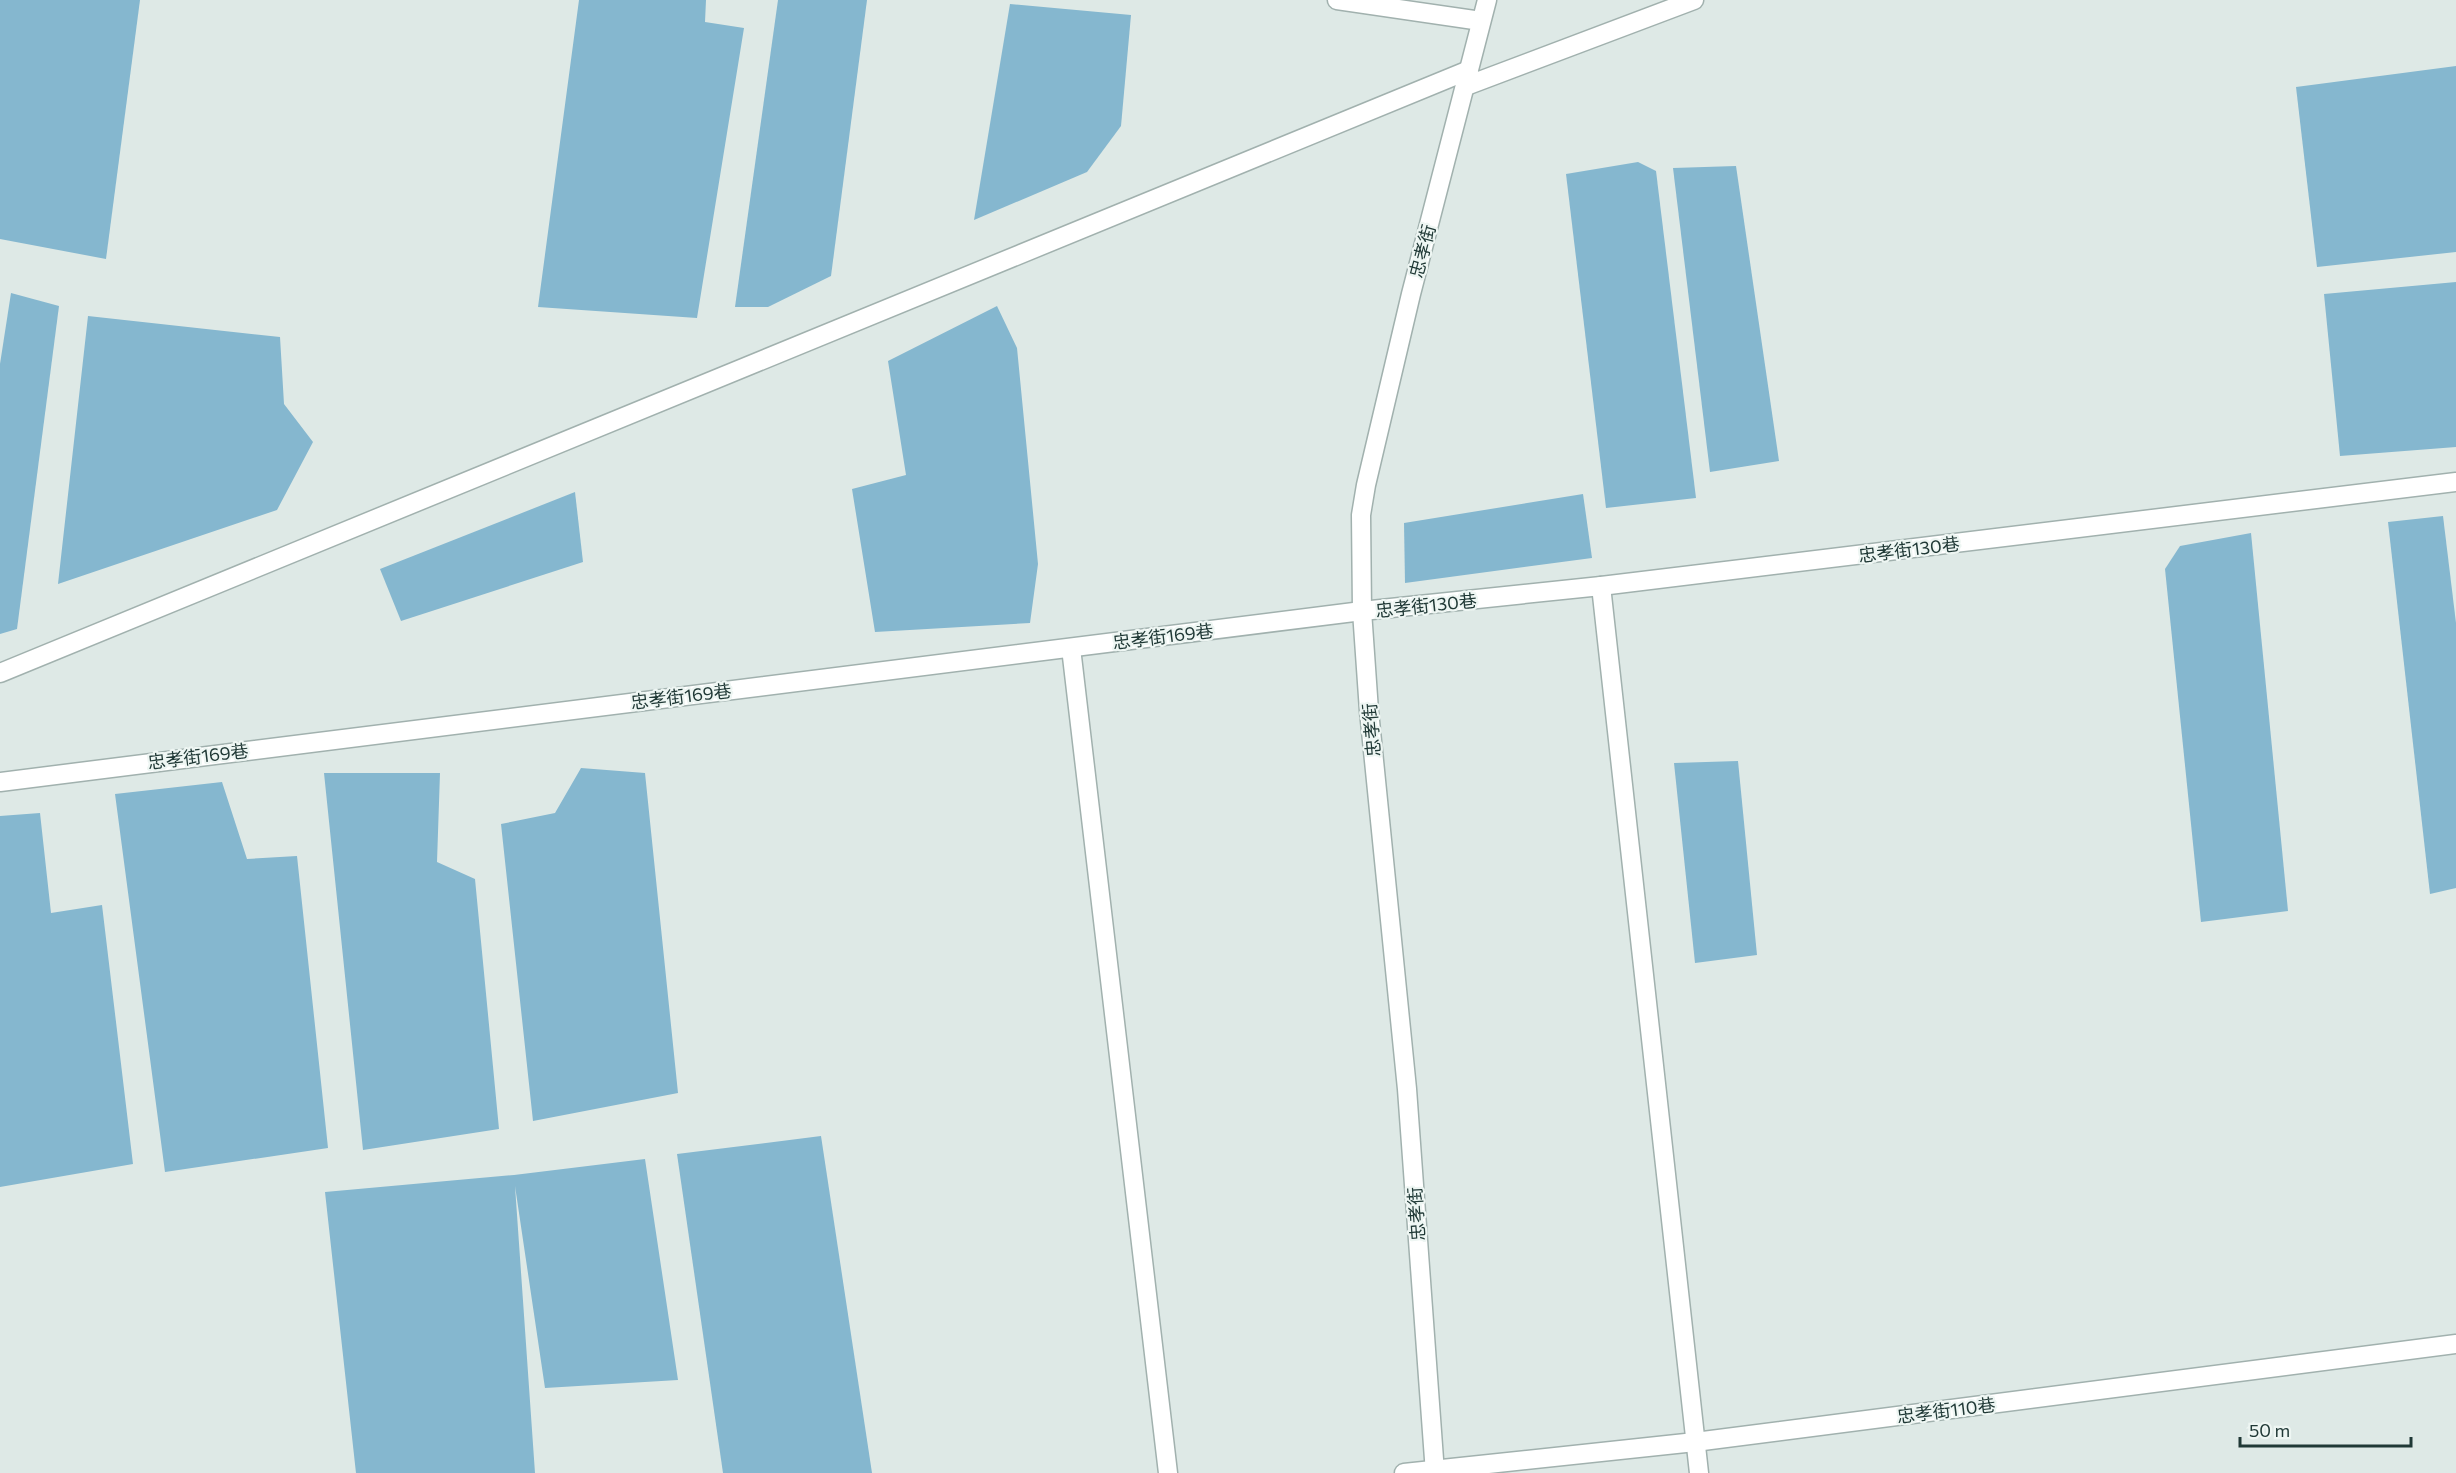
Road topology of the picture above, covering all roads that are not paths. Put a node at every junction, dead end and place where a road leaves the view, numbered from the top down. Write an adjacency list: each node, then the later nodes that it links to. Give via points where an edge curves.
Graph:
1 (1336, 0): 4 (street)
2 (1487, 0): 4 (street, 忠孝街)
3 (1694, 0): 5 (street)
4 (1481, 21): 5 (street, 忠孝街)
5 (1468, 78): 8 (street, 忠孝街, via 1366,485 1361,515); 10 (street)
6 (2456, 482): 7 (street, 忠孝街130巷)
7 (1602, 586): 8 (street, 忠孝街130巷); 13 (street)
8 (1362, 611): 9 (street, 忠孝街169巷); 14 (street, 忠孝街, via 1407,1089)
9 (1071, 648): 11 (street, 忠孝街169巷); 15 (street)
10 (0, 673)
11 (0, 782)
12 (2456, 1344): 13 (street, 忠孝街110巷)
13 (1695, 1442): 14 (street, 忠孝街110巷); 17 (street)
14 (1435, 1471): 16 (street, 忠孝街110巷)
15 (1168, 1473)
16 (1404, 1473)
17 (1699, 1473)

